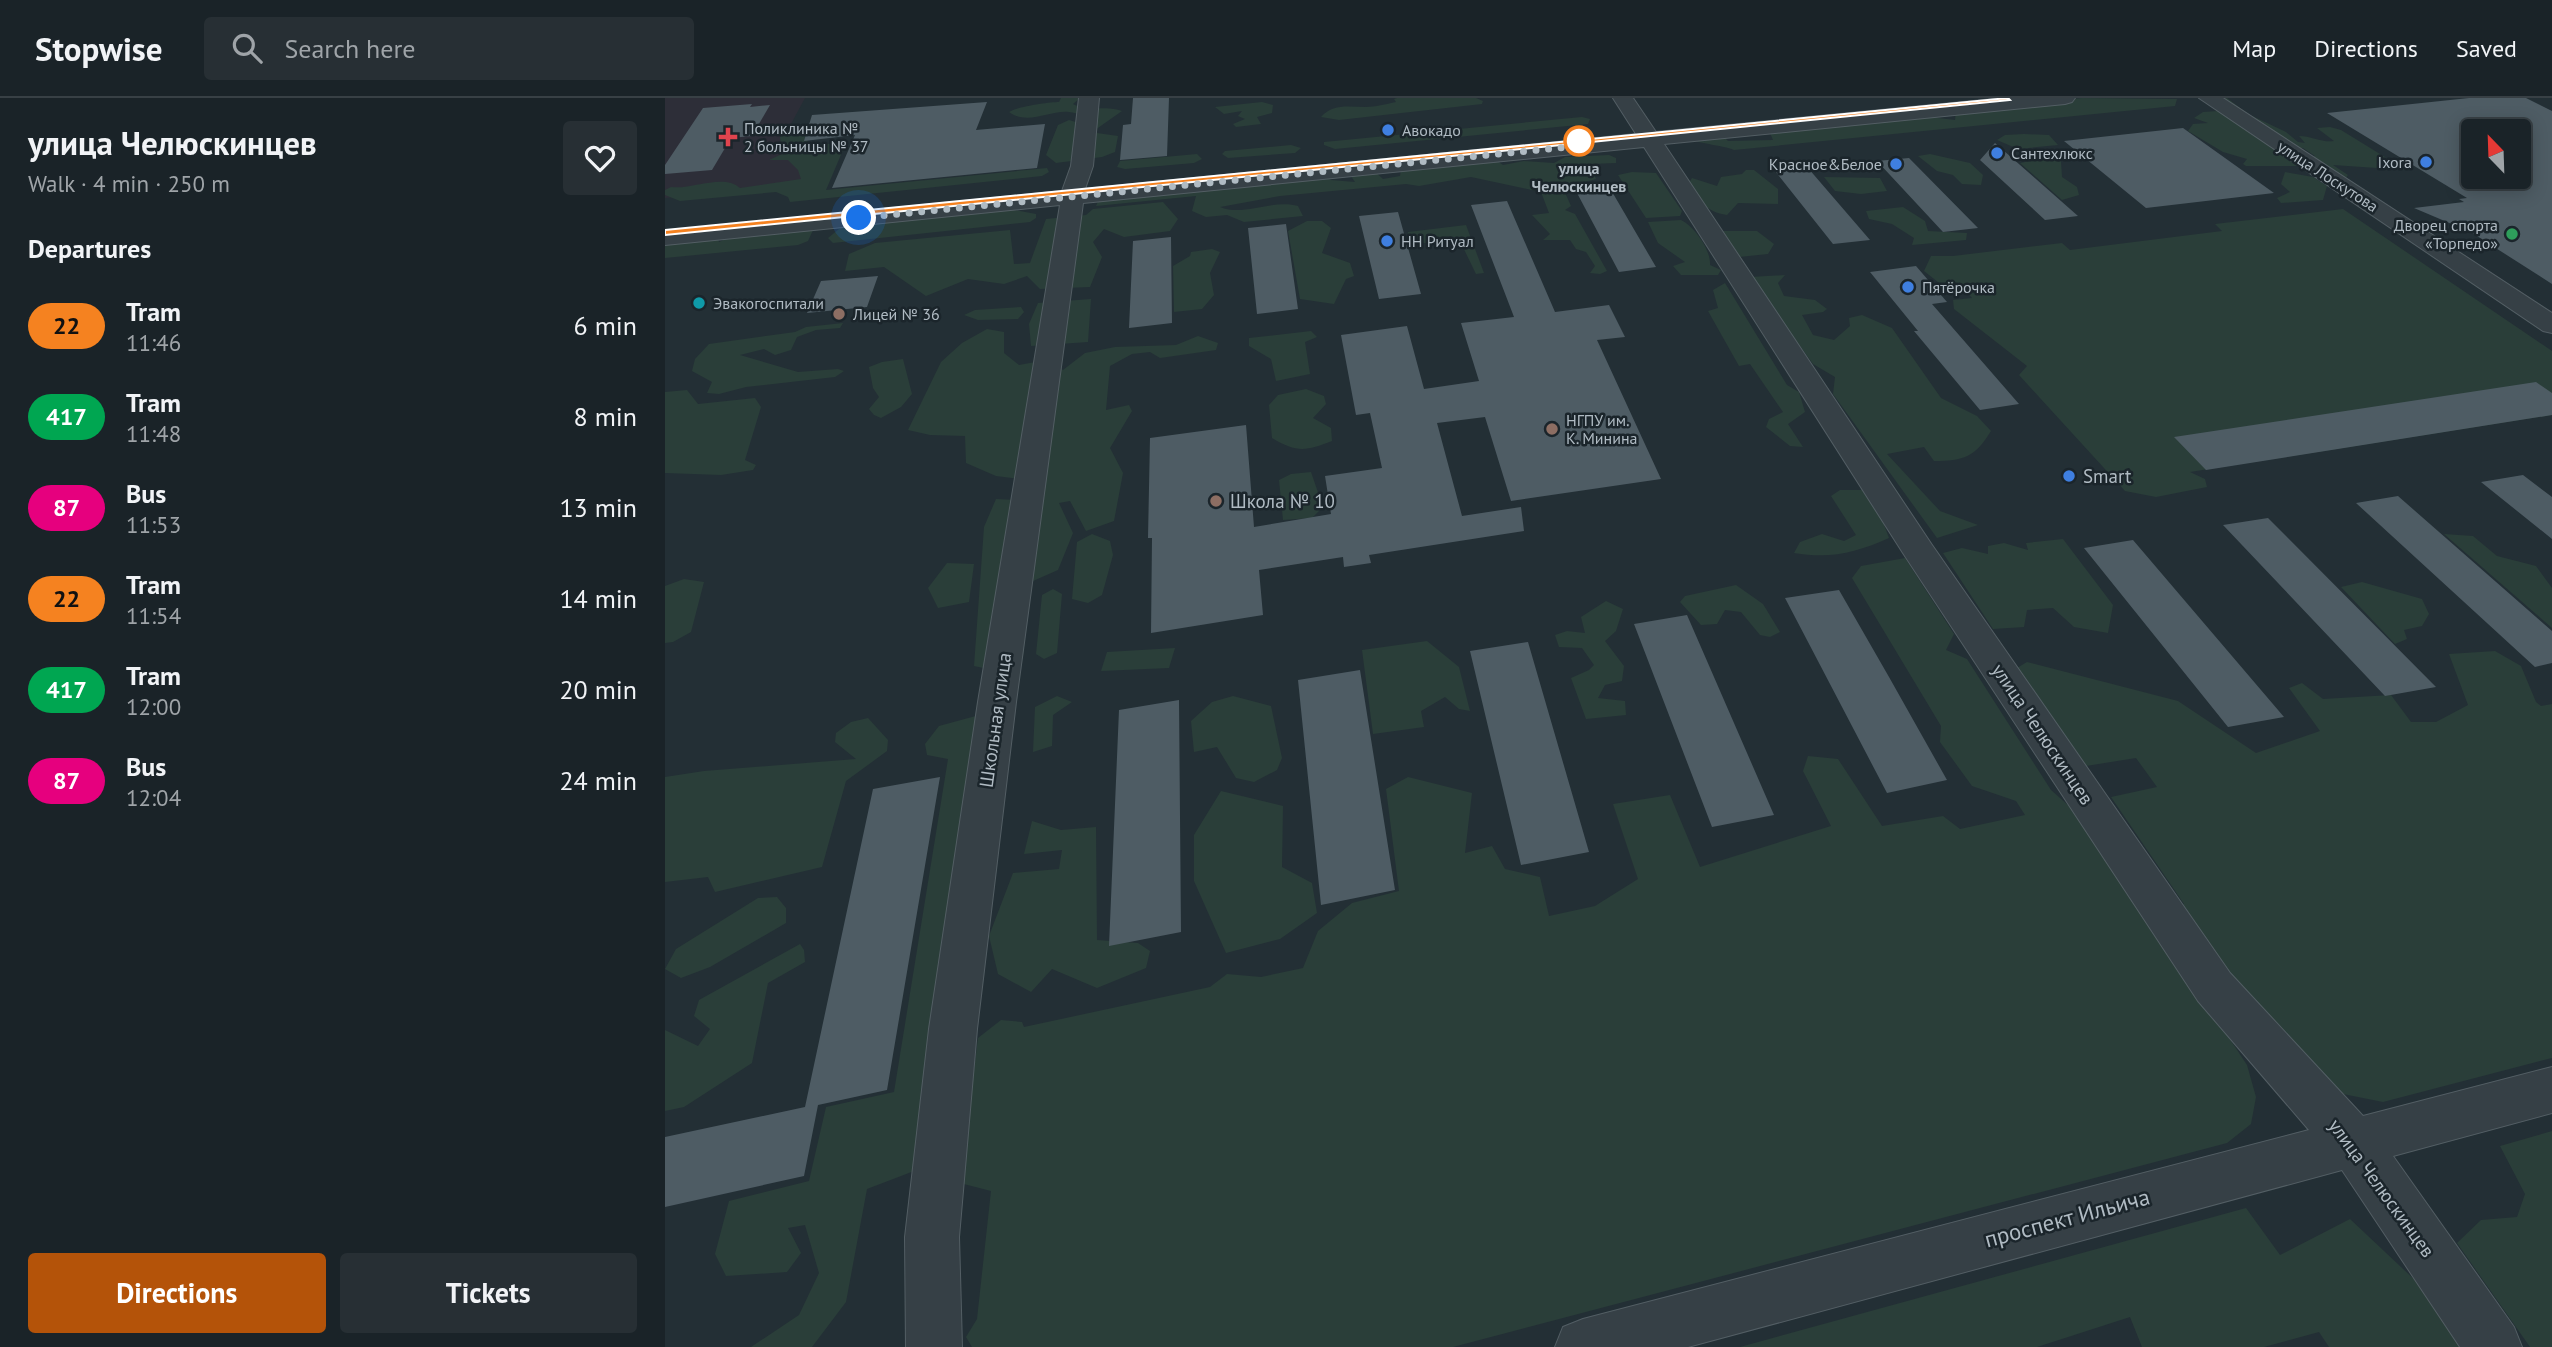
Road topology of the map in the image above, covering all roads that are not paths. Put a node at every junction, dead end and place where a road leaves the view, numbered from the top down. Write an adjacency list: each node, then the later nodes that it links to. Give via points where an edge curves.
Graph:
1 (1089, 98): 7 (street, Школьная улица, via 1082,166)
2 (1623, 98): 6 (street, улица Челюскинцев)
3 (1938, 98): 6 (street)
4 (2065, 98): 6 (street)
5 (2209, 98): 10 (street, улица Лоскутова)
6 (1646, 133): 7 (street); 12 (street, улица Челюскинцев, via 1920,553 2214,987)
7 (1074, 189): 8 (street); 9 (street); 13 (street, Школьная улица, via 953,1029 932,1237)
8 (665, 222)
9 (665, 238)
10 (2552, 325)
11 (2552, 1090): 12 (street, проспект Ильича)
12 (2354, 1143): 14 (street, проспект Ильича); 15 (street, улица Челюскинцев)
13 (935, 1347)
14 (1583, 1347)
15 (2494, 1347)

